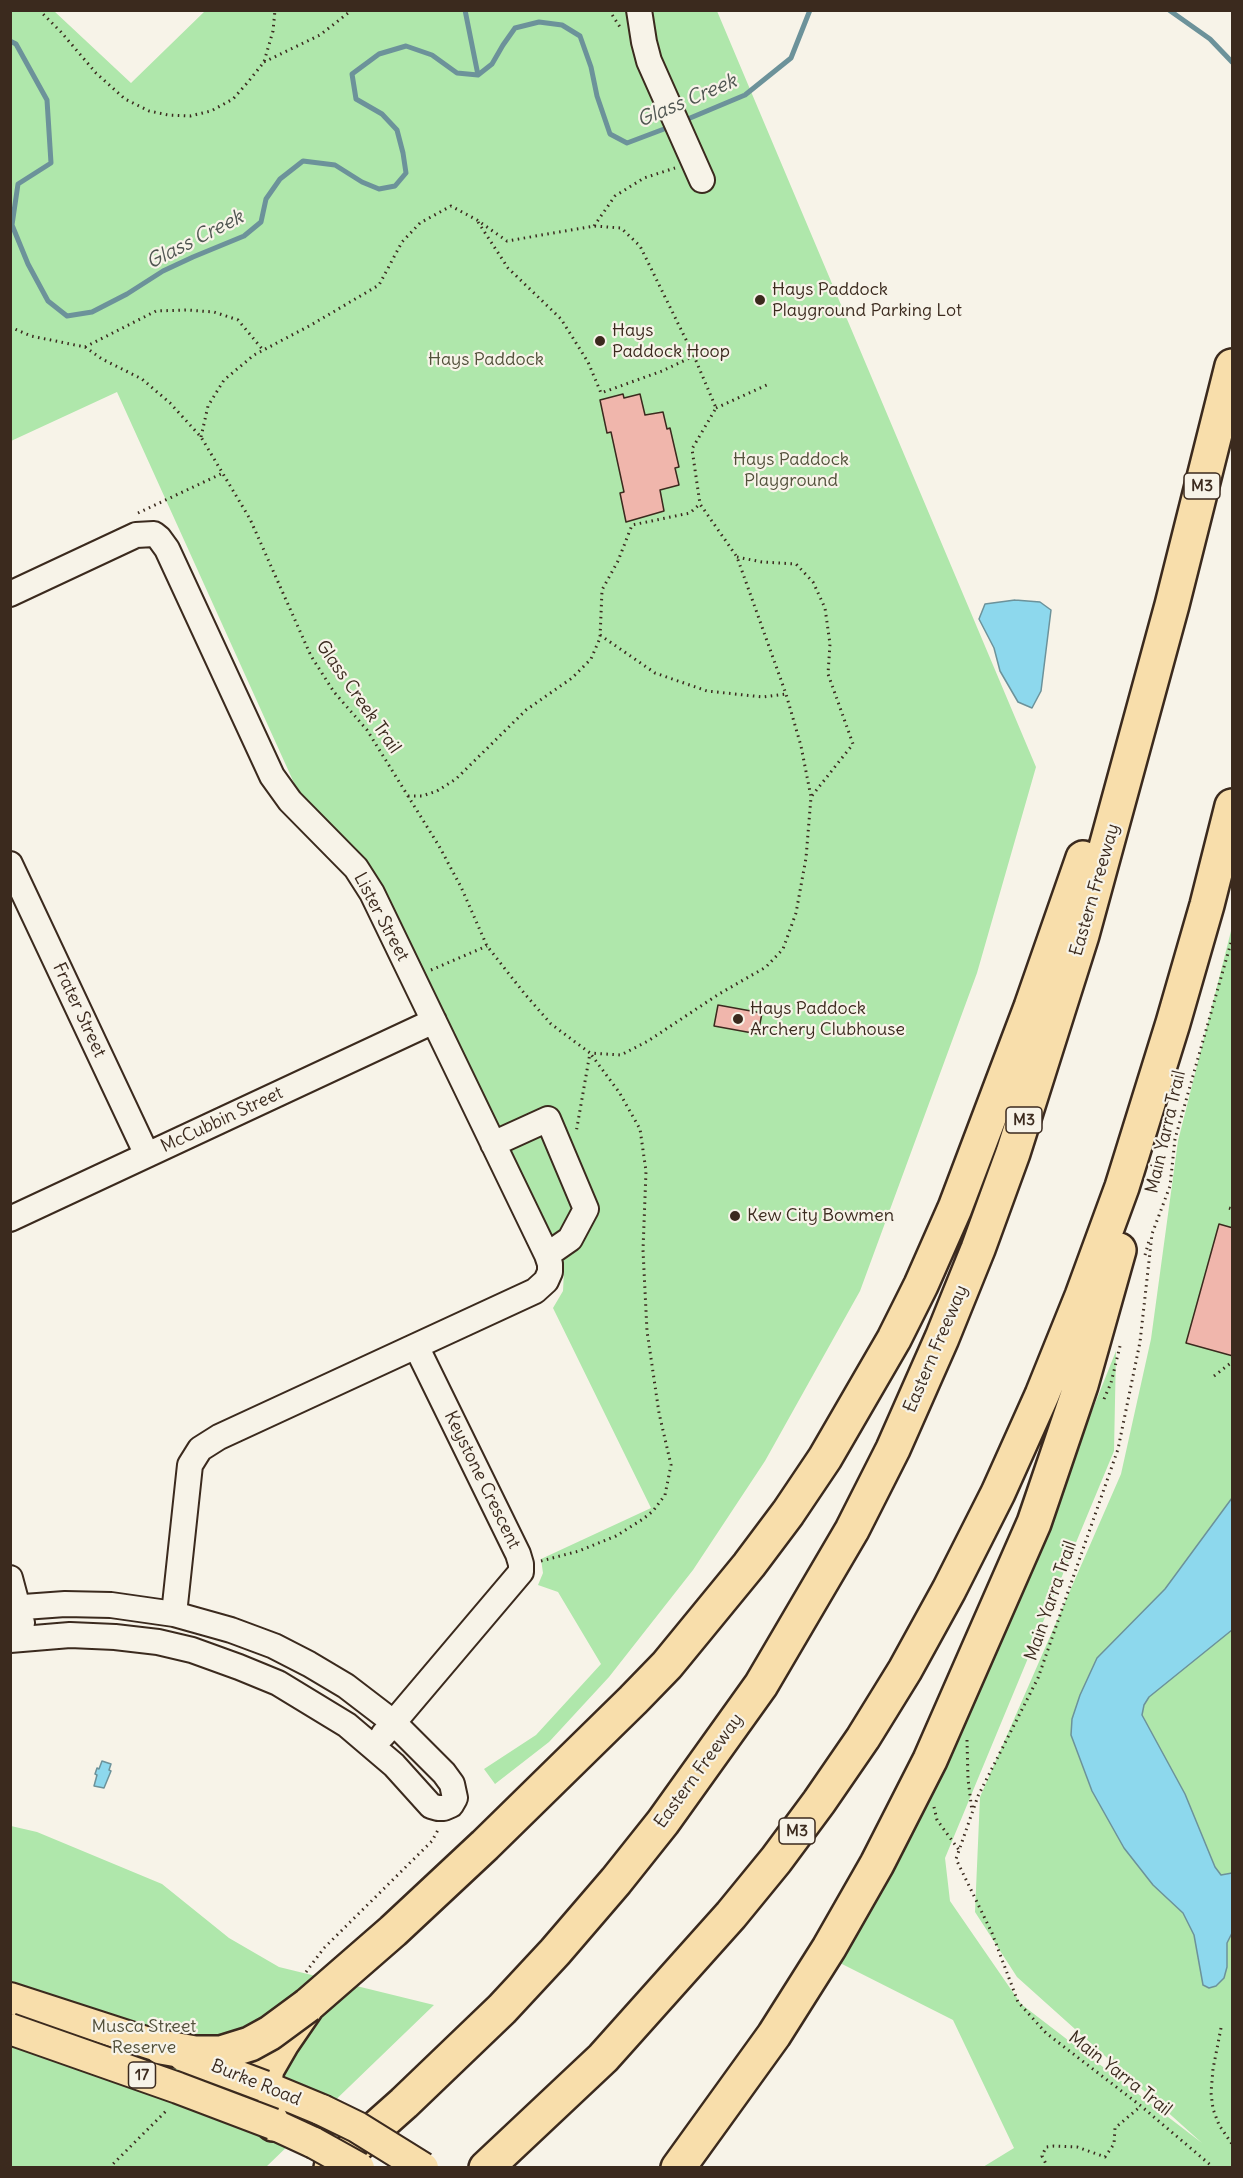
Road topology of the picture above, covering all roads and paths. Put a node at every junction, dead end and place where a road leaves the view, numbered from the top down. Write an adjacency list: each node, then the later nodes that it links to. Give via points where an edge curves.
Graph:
1 (39, 10): 7 (path, via 96,73 125,99 149,111 190,116 211,111 233,99)
2 (275, 10): 7 (path)
3 (352, 10): 7 (path, via 320,35)
4 (609, 10): 6 (path)
5 (639, 10): 8 (street, via 650,61)
6 (620, 27)
7 (264, 62)
8 (695, 164): 10 (path, via 644,177 615,196)
9 (477, 220): 10 (path, via 507,241); 13 (path, via 451,206 420,223 402,242 378,285); 14 (path, via 508,268 561,319 588,362 601,393)
10 (594, 225): 14 (path, via 621,228 640,246)
11 (10, 327): 12 (path, Glass Creek Trail, via 31,336)
12 (85, 347): 13 (path, via 156,311 188,310 214,312 238,320); 18 (path, Glass Creek Trail, via 142,379)
13 (263, 351): 18 (path, via 224,380 208,406)
14 (694, 356): 17 (path)
15 (1233, 366): 22 (highway, Eastern Freeway / M3)
16 (769, 384): 17 (path)
17 (716, 408): 19 (path, via 692,449)
18 (201, 437): 25 (path, Glass Creek Trail, via 250,519 311,656 334,692 367,730)
19 (700, 504): 20 (path); 23 (path, via 690,513 632,525 602,591)
20 (737, 557): 24 (path); 26 (path, via 796,564 813,582 825,608 830,644 828,674 853,744)
21 (10, 594): 31 (street, Lister Street, via 136,534 154,534 167,549 272,776 290,801 356,868)
22 (1172, 605): 53 (highway, via 979,1148 921,1285 825,1458 749,1565 667,1665 585,1750 393,1931); 61 (highway, Eastern Freeway / M3, via 1082,935 1013,1153 942,1338 852,1530 761,1685 616,1881 502,2009)
23 (600, 634): 24 (path, via 655,673 707,691 763,697); 25 (path, via 591,659 572,678 526,710 456,779 437,791)
24 (786, 694): 26 (path)
25 (408, 796): 30 (path, Glass Creek Trail, via 461,887)
26 (811, 797): 33 (path, via 796,913 783,949 766,967 648,1041 621,1055)
27 (1233, 806): 34 (highway, M3)
28 (10, 864): 37 (street, Frater Street)
29 (1233, 939): 51 (path, Main Yarra Trail, via 1175,1139 1170,1186 1152,1234 1140,1342 1118,1449 1038,1678)
30 (487, 946): 31 (path); 33 (path, Glass Creek Trail, via 551,1024)
31 (413, 977): 32 (street, Lister Street)
32 (434, 1021): 36 (street, Lister Street); 37 (street, McCubbin Street)
33 (590, 1053): 35 (path, via 575,1134); 43 (path, Glass Creek Trail, via 640,1129 646,1171 643,1250 647,1331 671,1465 665,1495 644,1520 579,1551)
34 (1157, 1079): 64 (highway, M3, via 1122,1187 1042,1395 998,1493 899,1680 819,1802 731,1915 603,2058); 65 (highway, via 1116,1265 1081,1385 1035,1523 991,1625 930,1760 829,1948 774,2035)
35 (558, 1142): 36 (street, via 548,1119); 39 (street, via 586,1209 570,1239)
36 (494, 1144): 39 (street, Lister Street)
37 (147, 1155): 38 (street, McCubbin Street)
38 (10, 1219)
39 (548, 1256): 40 (street, via 550,1272 535,1291)
40 (416, 1346): 43 (street, Keystone Crescent); 46 (street, via 200,1449 190,1465)
41 (1233, 1362): 42 (path)
42 (1214, 1376)
43 (521, 1564): 48 (street, Keystone Crescent, via 519,1577)
44 (10, 1578): 45 (street)
45 (15, 1608): 46 (street, via 111,1605); 47 (street)
46 (174, 1614): 48 (street, via 274,1646 346,1686)
47 (18, 1638): 50 (street, via 115,1637 192,1650 278,1683)
48 (393, 1722): 50 (street, Keystone Crescent); 50 (street, via 452,1784 455,1798 451,1805 431,1806)
49 (967, 1739): 51 (path)
50 (374, 1746)
51 (972, 1813): 58 (path, Main Yarra Trail, via 956,1859 993,1933 1018,2002 1046,2033)
52 (10, 1998): 56 (main road, Burke Road / 17)
53 (308, 2005): 56 (highway, bridge, via 270,2033 221,2053); 57 (highway, bridge, via 267,2069)
54 (1221, 2028): 60 (path, via 1211,2093 1213,2109)
55 (10, 2029): 59 (main road, Burke Road / 17, bridge)
56 (161, 2047): 57 (main road, Burke Road / 17, bridge)
57 (264, 2086): 59 (highway, via 264,2105); 63 (main road, Burke Road / 17, bridge, via 357,2127)
58 (1141, 2106): 66 (path, via 1115,2128 1113,2144 1105,2157 1077,2147 1046,2147 1042,2156); 67 (path, Main Yarra Trail)
59 (273, 2124): 62 (main road, Burke Road / 17, bridge)
60 (1233, 2144)
61 (331, 2168)
62 (359, 2168)
63 (423, 2168)
64 (486, 2168)
65 (678, 2168)
66 (1048, 2168)
67 (1214, 2168)

